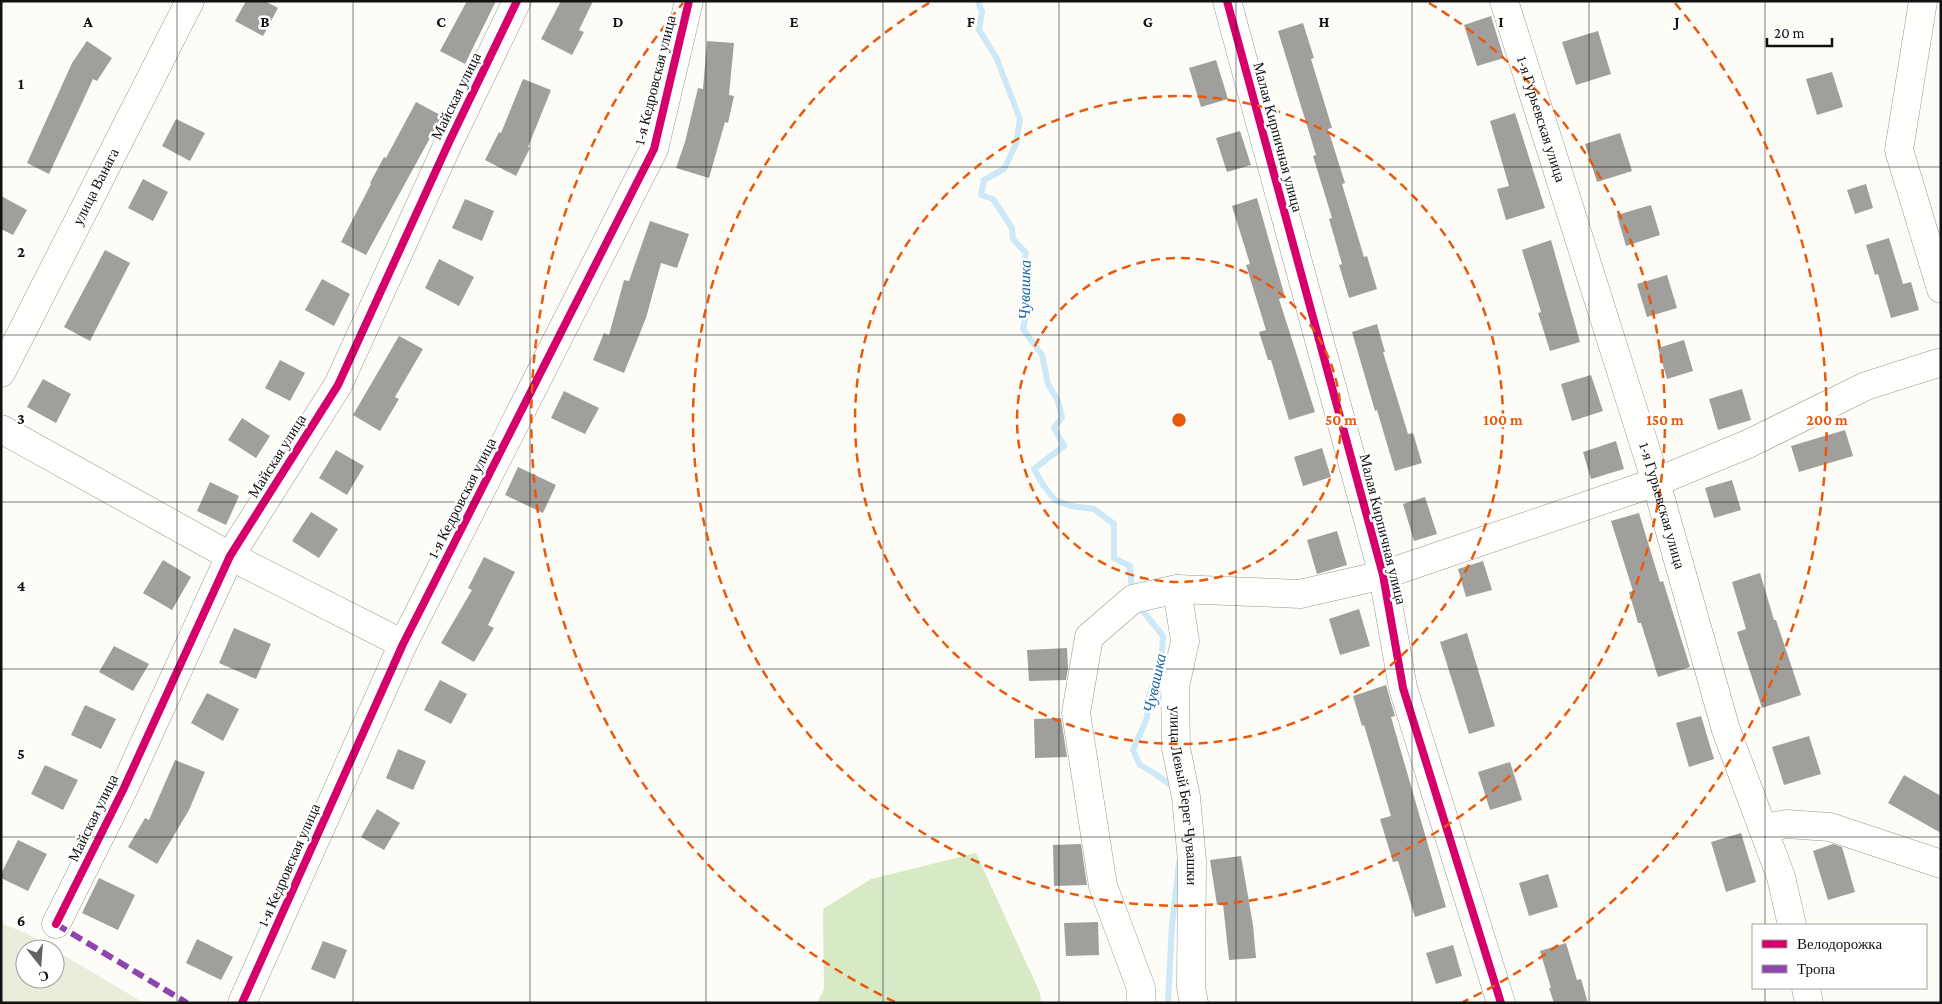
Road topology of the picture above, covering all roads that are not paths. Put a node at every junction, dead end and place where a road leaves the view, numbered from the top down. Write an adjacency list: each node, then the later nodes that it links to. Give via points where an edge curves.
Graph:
1 (190, 1): 9 (street, улица Ванага)
2 (518, 1): 12 (street, Майская улица, via 450,140 338,385)
3 (689, 1): 15 (street, 1-я Кедровская улица, via 654,149)
4 (1227, 1): 13 (street, Малая Кирпичная улица)
5 (1504, 1): 11 (street, 1-я Гурьевская улица)
6 (1924, 1): 7 (street, via 1899,150)
7 (1941, 289)
8 (1941, 362): 11 (street, via 1866,386 1748,444)
9 (1, 373)
10 (1, 429): 12 (street)
11 (1656, 482): 13 (street); 16 (street, 1-я Гурьевская улица, via 1726,730)
12 (230, 556): 15 (street); 18 (street, Майская улица, via 123,790)
13 (1383, 575): 14 (street, via 1300,594); 24 (street, Малая Кирпичная улица, via 1403,688)
14 (1177, 589): 22 (street, via 1133,599 1089,637 1076,712 1103,886 1141,988); 23 (street, улица Левый Берег Чувашки, via 1184,640 1175,687 1176,748 1186,797 1192,861 1191,987)
15 (403, 644): 21 (street, 1-я Кедровская улица)
16 (1763, 828): 17 (street, via 1787,824 1830,827); 19 (street, 1-я Гурьевская улица, via 1781,877)
17 (1941, 864)
18 (56, 924)
19 (1792, 924)
20 (1806, 989): 25 (street)
21 (242, 1003)
22 (1141, 1003)
23 (1194, 1003)
24 (1501, 1003)
25 (1809, 1003)

